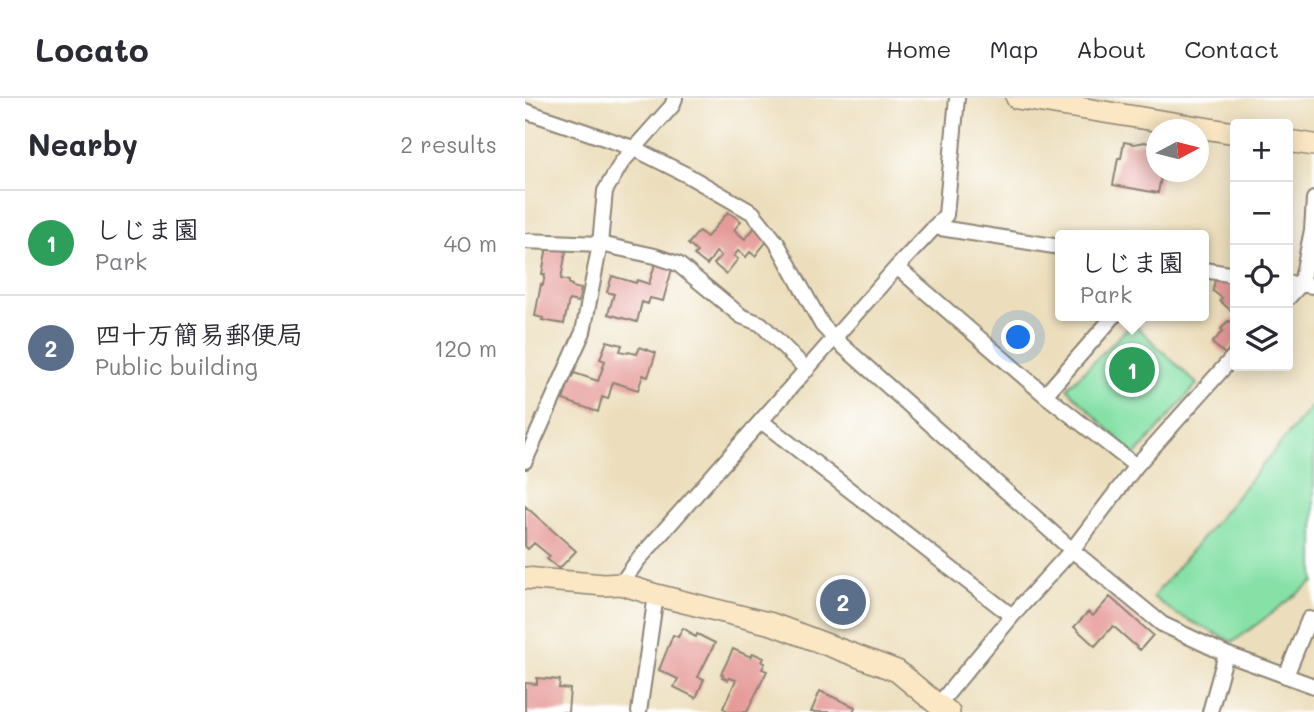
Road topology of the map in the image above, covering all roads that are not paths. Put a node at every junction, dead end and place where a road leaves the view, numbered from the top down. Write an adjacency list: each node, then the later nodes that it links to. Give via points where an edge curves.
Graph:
1 (675, 98): 8 (street)
2 (957, 98): 10 (street, via 946,215)
3 (1017, 98): 5 (street)
4 (525, 111): 8 (street)
5 (1230, 132)
6 (1293, 142): 7 (street)
7 (1314, 145)
8 (633, 148): 12 (street, via 605,191); 19 (street, via 753,213 778,243 822,326)
9 (1314, 199): 17 (street)
10 (934, 227): 13 (street); 14 (street)
11 (525, 241): 12 (street)
12 (600, 244): 21 (street, via 678,264 741,316 761,324); 24 (street, via 583,332)
13 (1055, 246)
14 (897, 267): 19 (street); 22 (street)
15 (1209, 271): 16 (street)
16 (1230, 274)
17 (1301, 285)
18 (1110, 321): 22 (street)
19 (835, 339): 21 (street); 26 (street)
20 (1230, 361): 25 (street)
21 (807, 370): 23 (street)
22 (1045, 395): 25 (street)
23 (761, 421): 28 (street); 30 (street)
24 (525, 461)
25 (1136, 466): 26 (street)
26 (1072, 550): 30 (street); 32 (street, via 1162,624)
27 (525, 578): 28 (street)
28 (621, 584): 29 (street)
29 (656, 595): 35 (street, via 772,624 897,671); 36 (street)
30 (1012, 616): 35 (street)
31 (1314, 620): 33 (street, via 1309,619)
32 (1226, 654): 33 (street); 37 (street)
33 (1286, 676): 34 (street)
34 (1314, 687)
35 (943, 708)
36 (639, 712)
37 (1210, 712)

